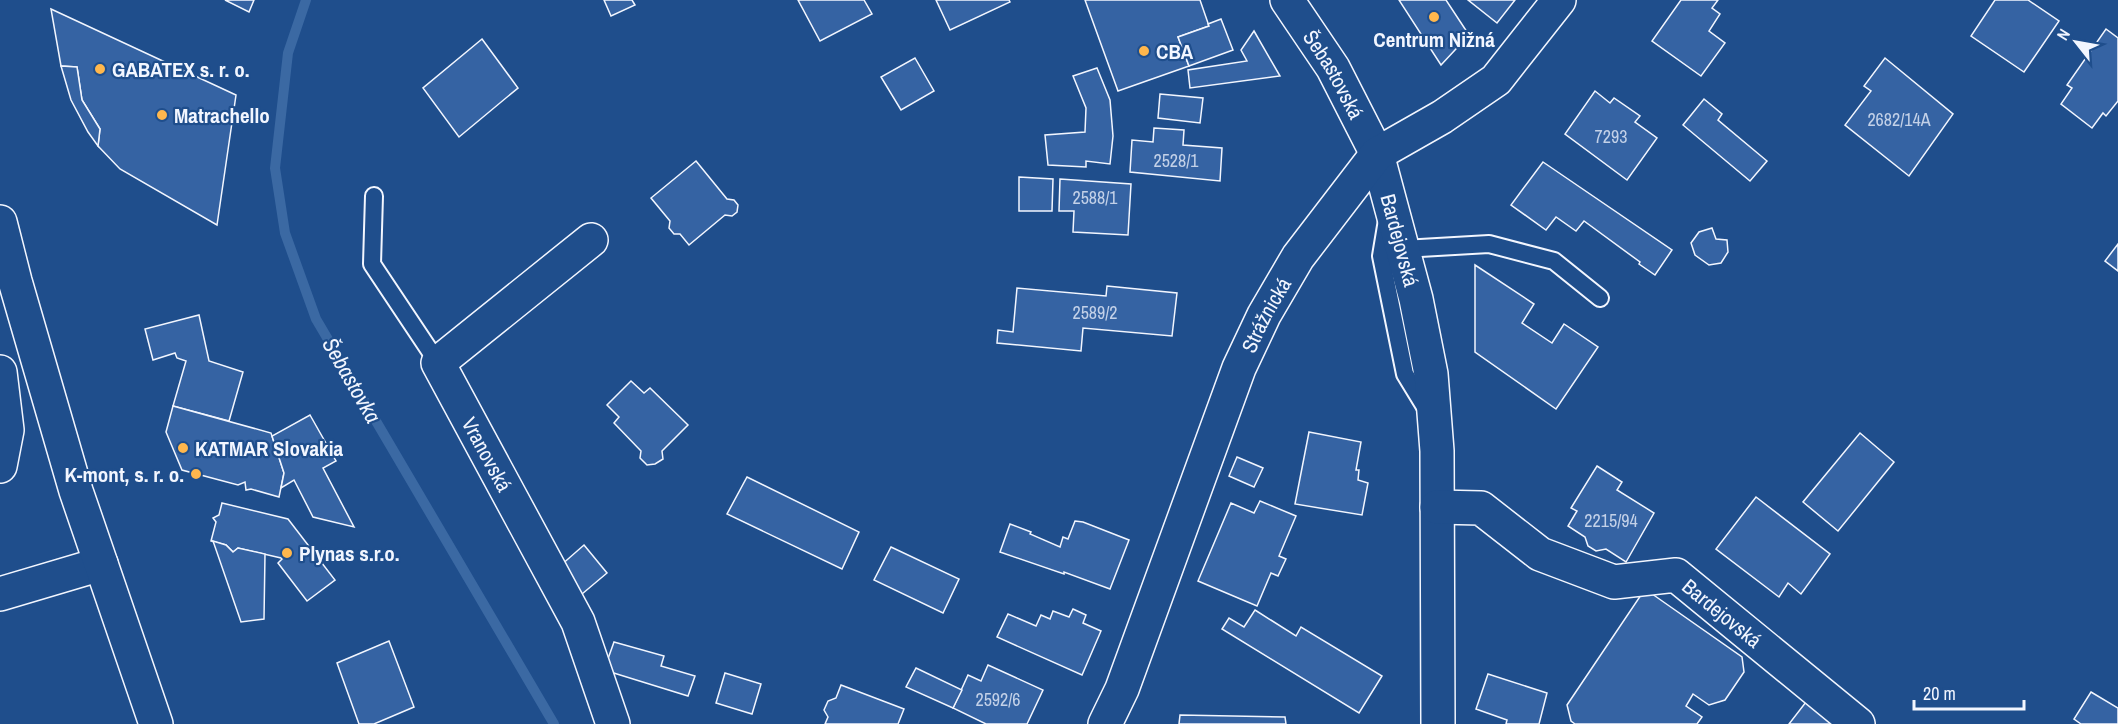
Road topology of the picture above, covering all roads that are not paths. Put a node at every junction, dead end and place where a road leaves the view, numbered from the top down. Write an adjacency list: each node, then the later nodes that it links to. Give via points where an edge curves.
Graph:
1 (1287, 0): 3 (street, Šebastovská, via 1333,68)
2 (1559, 0): 3 (street, Strážnická, via 1496,80)
3 (1377, 154): 5 (street, Bardejovská); 19 (street, Strážnická, via 1298,257 1264,315 1239,368 1122,689)
4 (374, 196): 10 (lane, via 372,264)
5 (1390, 201): 8 (street, Bardejovská); 12 (lane, via 1381,256 1405,374)
6 (0, 222): 15 (street)
7 (591, 240): 10 (street)
8 (1403, 249): 9 (lane, via 1489,244 1554,261); 12 (street, Bardejovská, via 1431,375)
9 (1600, 298)
10 (438, 363): 18 (street, Vranovská, via 578,622)
11 (0, 372): 13 (street, via 7,429)
12 (1434, 423): 14 (street, Bardejovská)
13 (0, 466)
14 (1437, 507): 20 (street, Bardejovská); 21 (street, Bardejovská, via 1482,508 1540,554 1614,582 1676,575)
15 (100, 564): 16 (street); 17 (street)
16 (0, 594)
17 (156, 724)
18 (614, 724)
19 (1105, 724)
20 (1438, 724)
21 (1858, 724)

